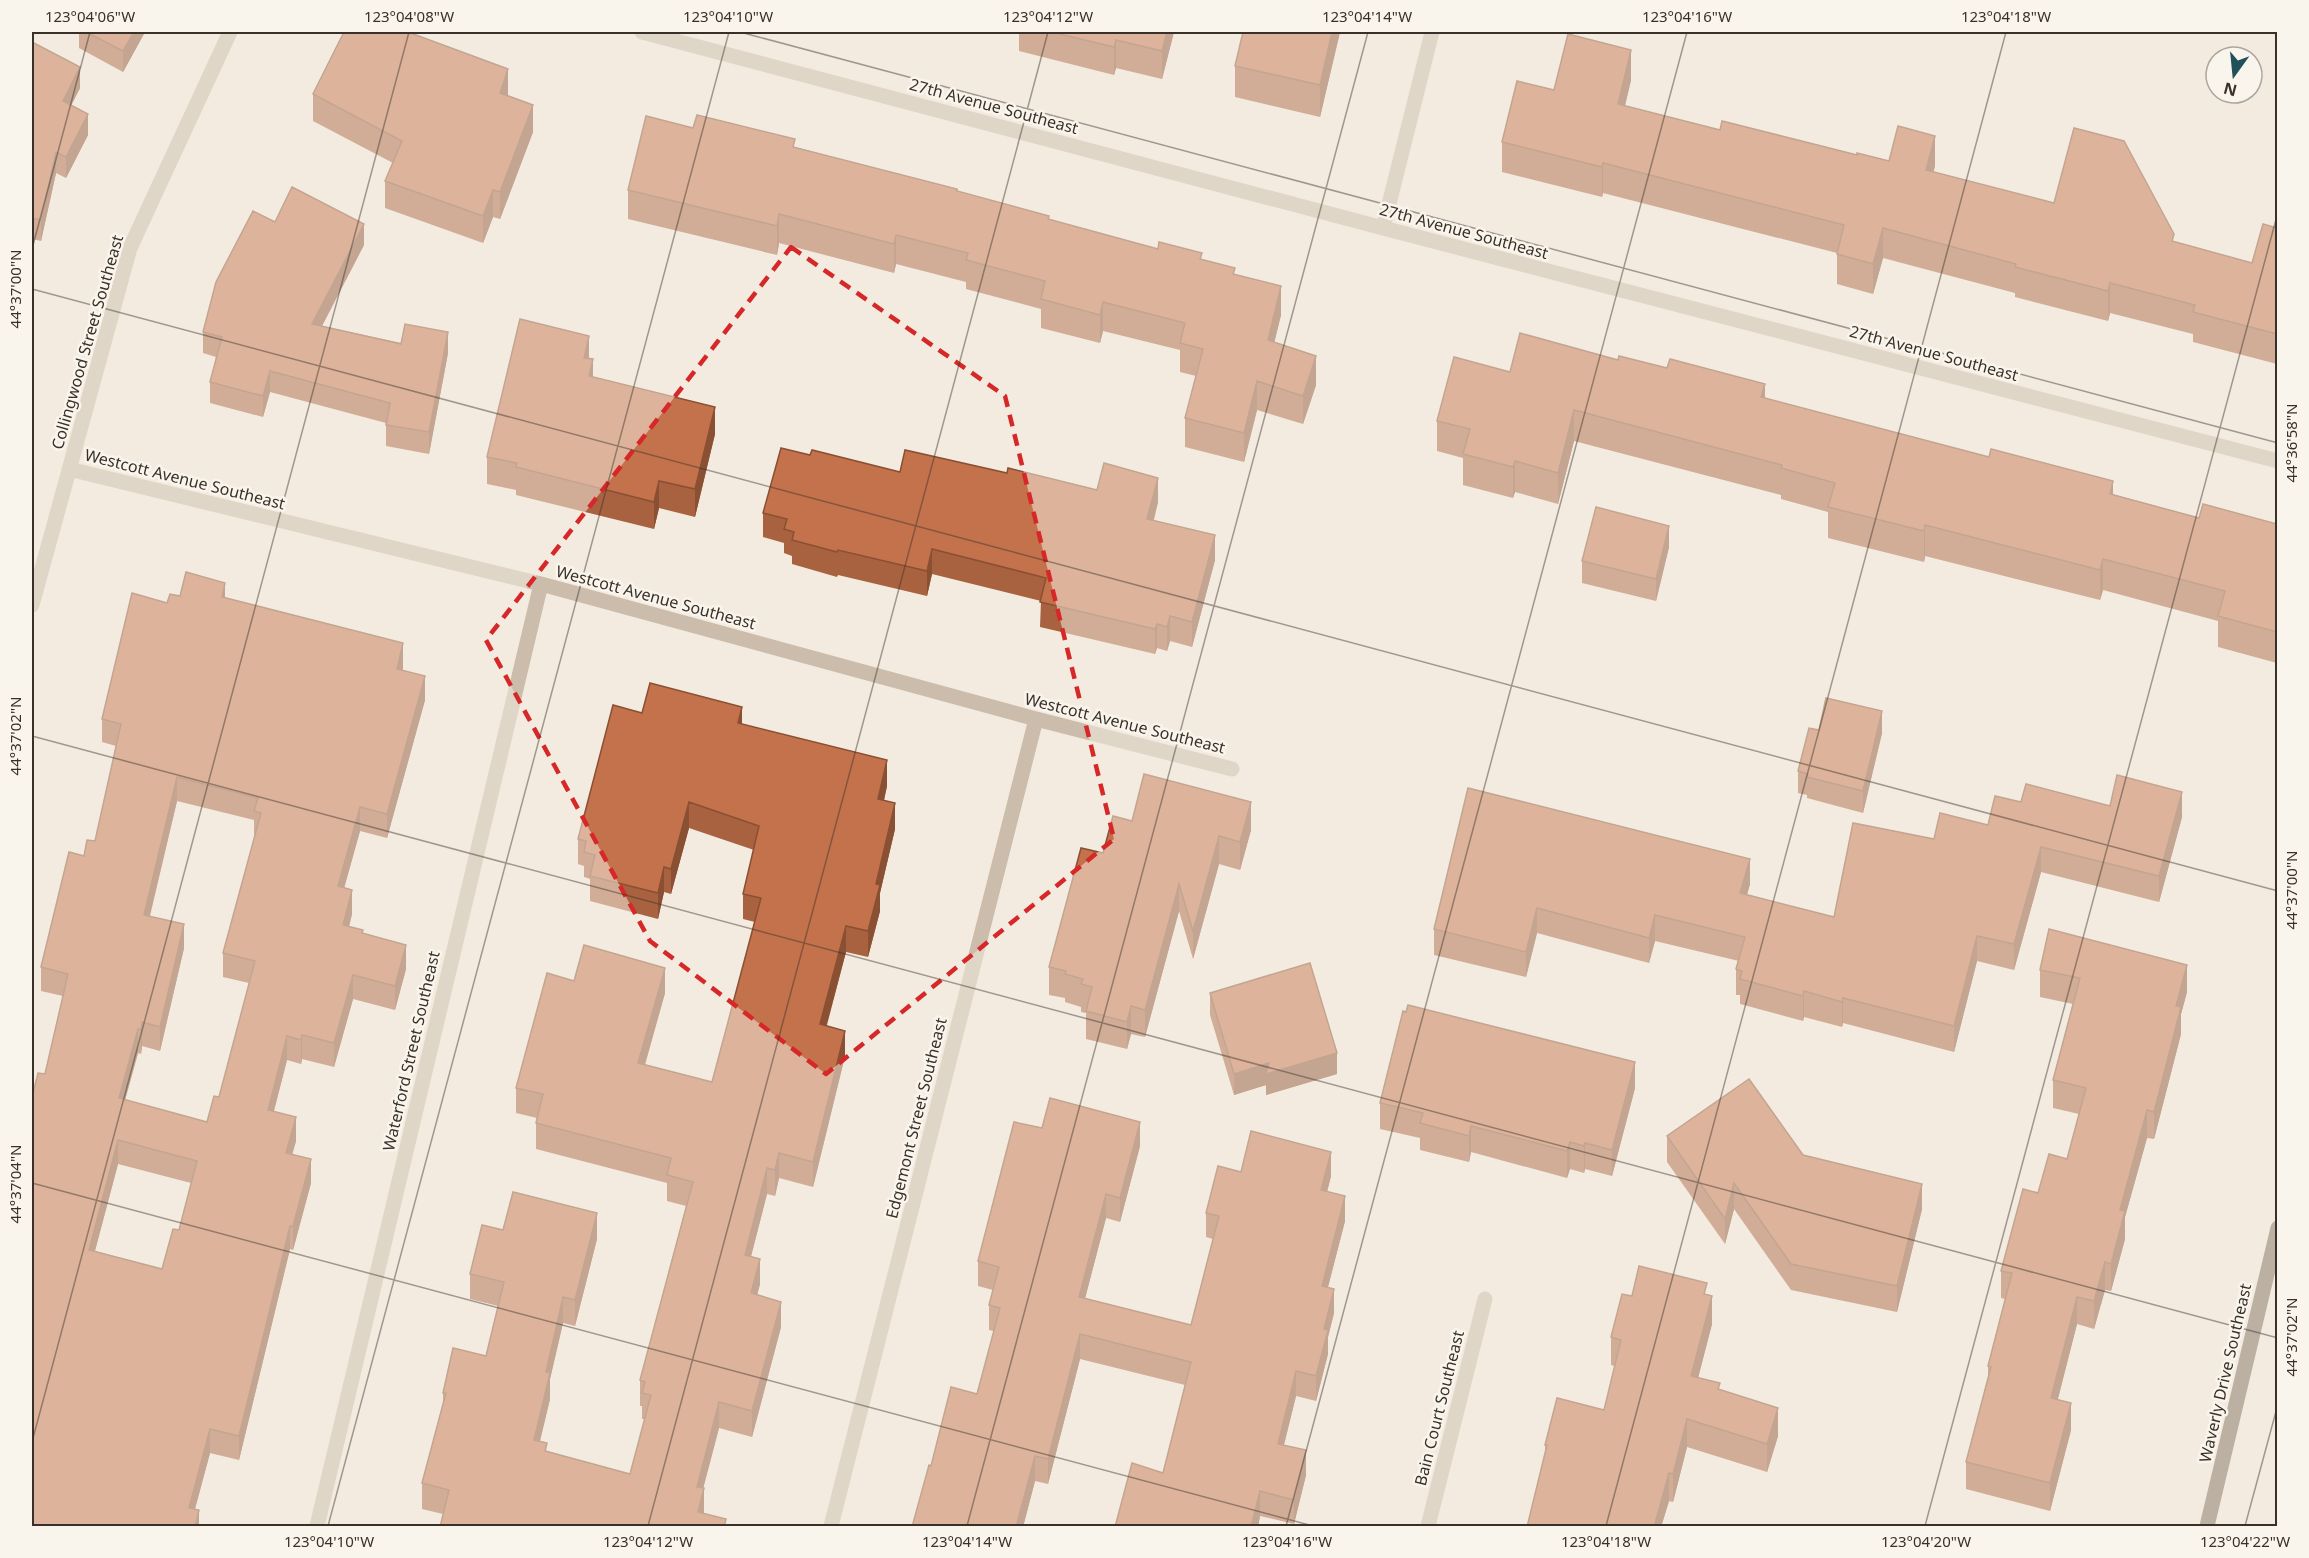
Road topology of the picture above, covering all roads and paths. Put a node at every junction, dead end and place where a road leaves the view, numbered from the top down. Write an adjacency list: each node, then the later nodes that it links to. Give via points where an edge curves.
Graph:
1 (230, 32): 6 (street, Collingwood Street Southeast, via 130,248)
2 (642, 32): 4 (street, 27th Avenue Southeast)
3 (1432, 32): 4 (street)
4 (1383, 228): 5 (street, 27th Avenue Southeast)
5 (2277, 461)
6 (69, 469): 7 (street, Westcott Avenue Southeast); 8 (street, Collingwood Street Southeast)
7 (541, 584): 9 (street, Westcott Avenue Southeast); 13 (street, Waterford Street Southeast)
8 (32, 605)
9 (1036, 719): 10 (street, Westcott Avenue Southeast); 14 (street, Edgemont Street Southeast)
10 (1232, 769)
11 (2277, 1228): 16 (main road, Waverly Drive Southeast)
12 (1485, 1299): 15 (street, Bain Court Southeast)
13 (316, 1527)
14 (831, 1527)
15 (1428, 1527)
16 (2207, 1527)

